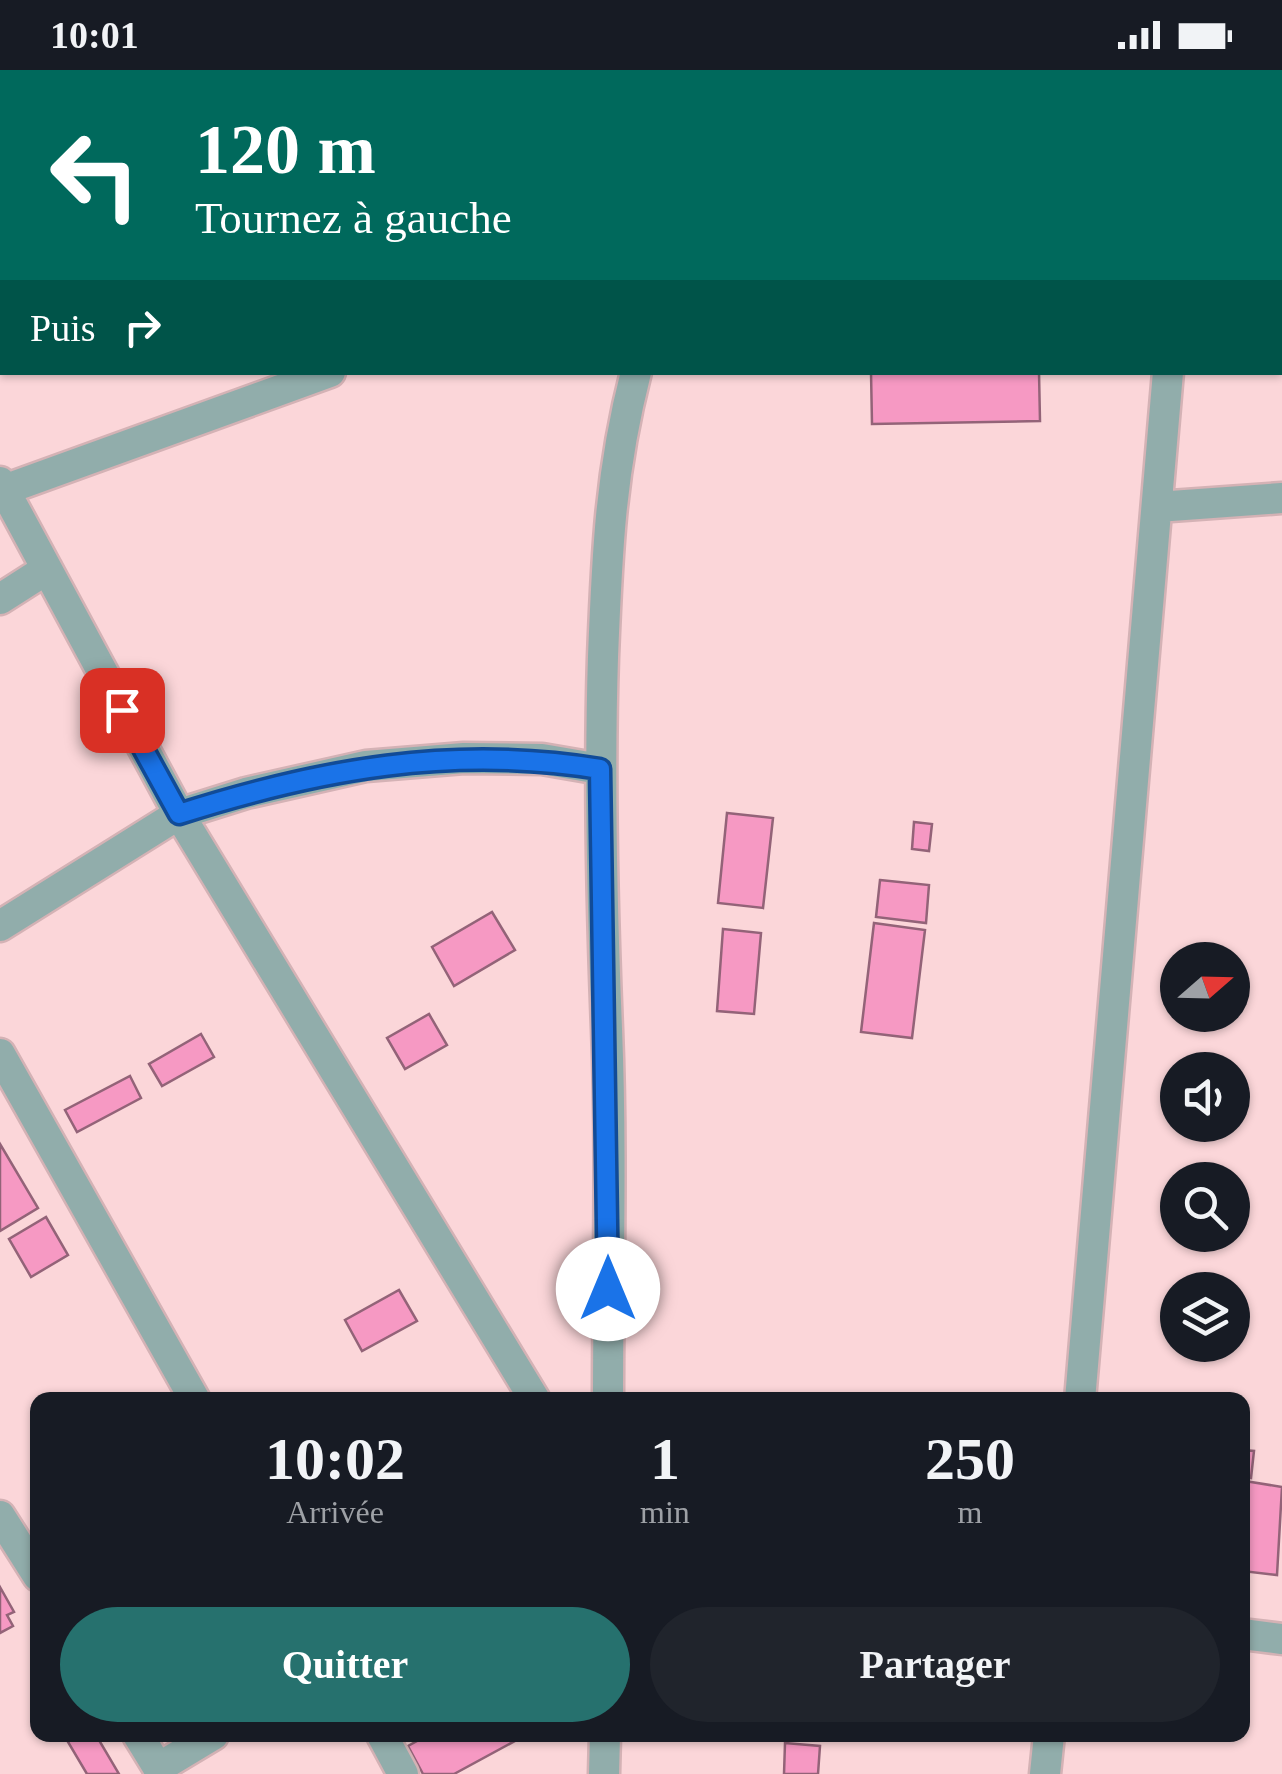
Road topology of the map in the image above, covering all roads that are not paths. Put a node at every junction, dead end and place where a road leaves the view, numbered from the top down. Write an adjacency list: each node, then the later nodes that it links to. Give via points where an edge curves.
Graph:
1 (321, 375): 4 (street)
2 (635, 375): 9 (street, via 619,435 608,526)
3 (1168, 375): 6 (street)
4 (2, 486): 7 (street)
5 (1282, 498): 6 (street)
6 (1157, 507): 16 (street)
7 (47, 570): 8 (street); 10 (street)
8 (0, 599)
9 (600, 769): 10 (street, via 542,759 464,758 366,766); 15 (street)
10 (179, 814): 11 (street); 14 (street)
11 (0, 926)
12 (0, 1054): 13 (street)
13 (190, 1392)
14 (530, 1392)
15 (608, 1392)
16 (1081, 1392)
17 (0, 1516): 18 (street)
18 (30, 1563)
19 (1250, 1635): 20 (street)
20 (1282, 1639)
21 (142, 1742): 26 (street)
22 (203, 1742): 26 (street)
23 (386, 1742): 27 (street)
24 (604, 1742): 28 (street)
25 (1049, 1742): 29 (street)
26 (160, 1771)
27 (402, 1774)
28 (604, 1774)
29 (1046, 1774)

